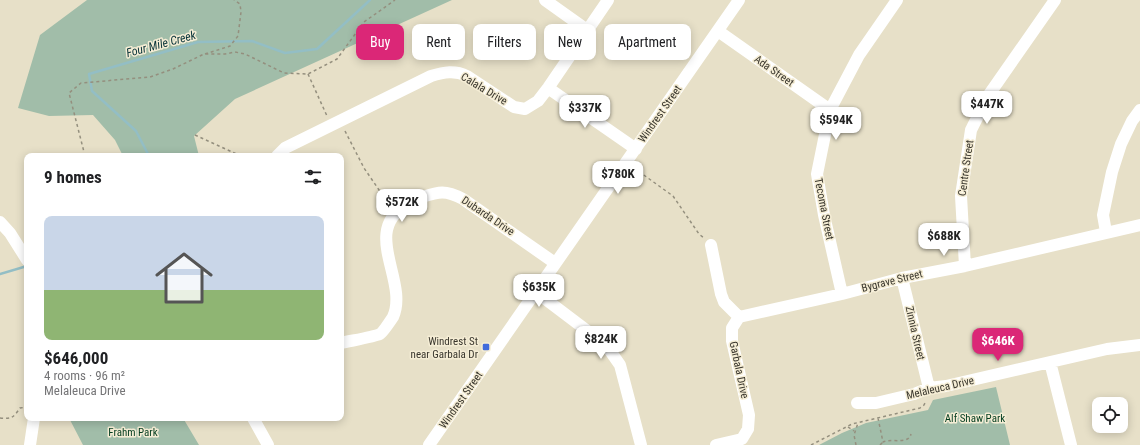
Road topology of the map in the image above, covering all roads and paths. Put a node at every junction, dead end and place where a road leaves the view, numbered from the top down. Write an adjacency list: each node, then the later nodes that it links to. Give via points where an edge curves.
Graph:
1 (234, 0): 11 (path, via 240,4 241,12 238,36 230,46)
2 (395, 0): 13 (path, via 364,22 337,59)
3 (545, 0): 8 (street)
4 (608, 0): 9 (street, Calala Drive)
5 (739, 0): 10 (street, Windrest Street)
6 (897, 0): 15 (street, Tecoma Street, via 859,55)
7 (1055, 0): 31 (street, Centre Street, via 988,96 972,130 961,196)
8 (579, 24)
9 (591, 24)
10 (718, 31): 15 (street, Ada Street); 19 (street, Windrest Street)
11 (204, 54): 13 (path, via 235,52 245,54 284,73); 20 (path, via 150,77 81,83 69,93)
12 (567, 60): 14 (street, Calala Drive)
13 (308, 74): 17 (path)
14 (548, 88): 17 (street, Calala Drive, via 538,101 525,109 514,107 460,73 441,73); 19 (street)
15 (830, 110): 34 (street, Tecoma Street, via 817,174)
16 (1140, 110): 27 (street, via 1121,144 1112,172 1103,215)
17 (334, 119): 22 (street, Calala Drive); 24 (path)
18 (195, 135): 21 (path)
19 (636, 149): 30 (street, Windrest Street)
20 (84, 153)
21 (235, 153)
22 (280, 153)
23 (632, 167): 28 (path, via 673,196 699,234)
24 (390, 206)
25 (0, 222): 29 (street)
26 (1140, 225): 27 (street, Bygrave Street)
27 (1106, 232): 31 (street, Bygrave Street)
28 (711, 245): 35 (street, via 724,302)
29 (24, 254)
30 (555, 263): 33 (street, Windrest Street); 36 (street, Dubarda Drive, via 451,193 438,192 416,198 397,210 389,222 386,238 397,300 393,318 380,334)
31 (965, 266): 32 (street, Bygrave Street)
32 (902, 278): 34 (street, Bygrave Street); 39 (street, Zinnia Street)
33 (536, 292): 56 (street, Windrest Street); 57 (street, via 606,345 620,365)
34 (842, 294): 35 (street, Bygrave Street)
35 (739, 317): 51 (street, Garbala Drive, via 732,328 732,341 749,415)
36 (344, 342)
37 (1140, 345): 38 (street, Melaleuca Drive, via 1107,349)
38 (1050, 362): 39 (street, Melaleuca Drive, via 946,386); 63 (street)
39 (928, 393): 40 (street, Melaleuca Drive, via 876,403); 44 (path, via 920,408)
40 (857, 402)
41 (24, 407): 42 (path, via 20,408 10,419)
42 (0, 418)
43 (870, 418): 45 (path)
44 (878, 418): 45 (path); 53 (path)
45 (871, 420): 48 (path)
46 (34, 421): 54 (street)
47 (255, 421): 55 (street)
48 (858, 423): 49 (path); 50 (path)
49 (847, 426): 50 (path); 60 (path)
50 (854, 431): 61 (path)
51 (746, 433): 58 (street, via 742,439); 59 (street)
52 (911, 434): 53 (path, via 906,442)
53 (883, 442): 62 (path)
54 (30, 445)
55 (268, 445)
56 (429, 445)
57 (641, 445)
58 (716, 445)
59 (751, 445)
60 (811, 445)
61 (856, 445)
62 (880, 445)
63 (1071, 445)

